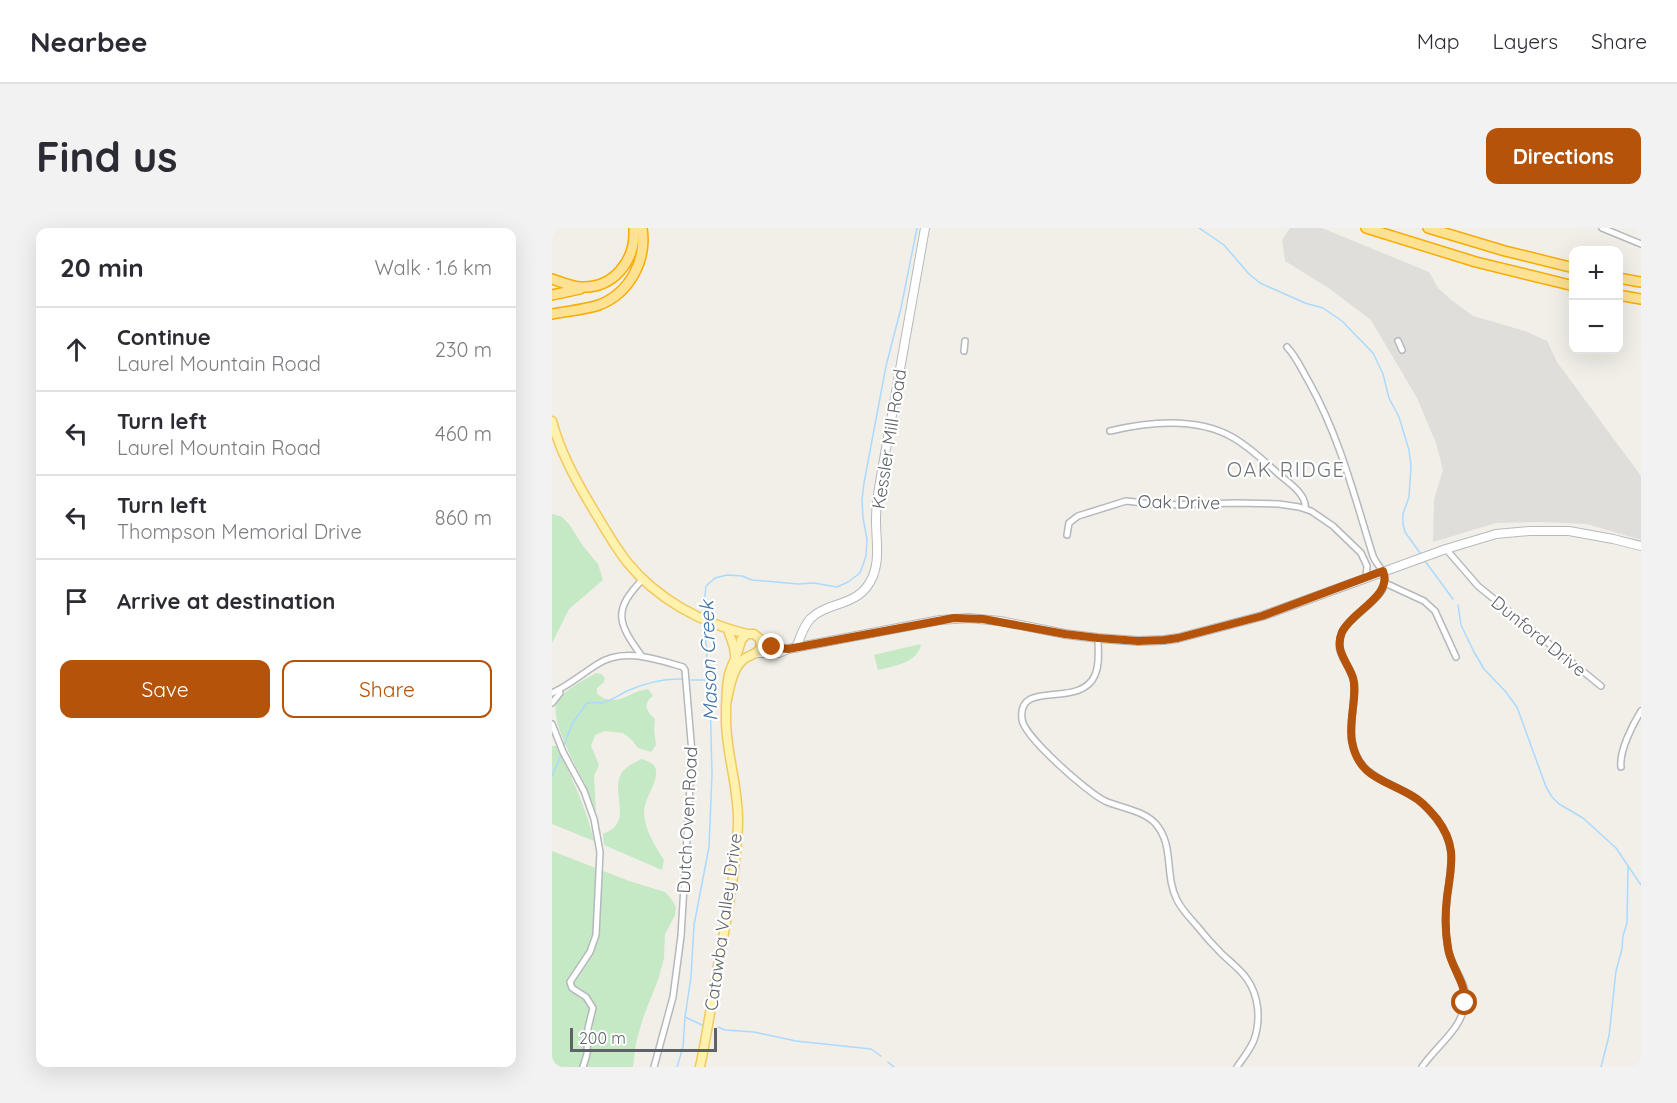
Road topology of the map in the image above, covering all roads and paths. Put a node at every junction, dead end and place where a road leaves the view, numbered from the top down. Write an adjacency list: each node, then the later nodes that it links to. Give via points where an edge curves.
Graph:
1 (634, 228): 13 (highway, via 633,250 626,264 607,281)
2 (642, 228): 17 (highway, via 638,265 622,290 590,308)
3 (925, 228): 38 (main road, Kessler Mill Road, via 879,488 875,570 860,594 809,620)
4 (1366, 228): 12 (highway, via 1465,259)
5 (1428, 228): 8 (highway)
6 (1602, 228): 7 (street)
7 (1641, 244)
8 (1569, 267)
9 (552, 279): 13 (highway, via 579,287)
10 (1623, 279): 11 (highway)
11 (1641, 282)
12 (1569, 285)
13 (594, 286): 14 (highway)
14 (552, 295)
15 (1623, 296): 16 (highway)
16 (1641, 298)
17 (552, 314)
18 (965, 341): 22 (street)
19 (1398, 341): 21 (street)
20 (1287, 347): 29 (street, via 1299,361 1332,430 1373,555)
21 (1402, 350)
22 (964, 351)
23 (552, 421): 31 (main road, via 562,453 583,492 619,551)
24 (1110, 431): 25 (street, Oak Drive, via 1179,424 1222,432 1243,444 1289,483 1304,499)
25 (1305, 508): 26 (street, Oak Drive, via 1260,503 1181,505 1126,501 1078,516 1070,523); 30 (street, Oak Drive, via 1357,548 1367,566)
26 (1066, 535)
27 (1641, 546): 28 (main road, via 1586,533 1540,530 1496,534)
28 (1446, 549): 29 (main road); 43 (street, Dunford Drive, via 1478,586)
29 (1383, 571): 30 (main road); 32 (street)
30 (1366, 577): 35 (main road, via 1262,616 1178,638)
31 (643, 579): 33 (main road, via 687,612); 40 (street, via 629,594 622,612 625,631)
32 (1385, 583): 42 (street, via 1430,605); 55 (street, via 1379,594 1348,623 1340,647 1354,682 1351,737 1358,759 1377,779 1423,804 1442,826 1451,848 1447,946 1463,984 1465,1003 1452,1032)
33 (723, 629): 34 (main road); 37 (main road); 41 (main road)
34 (747, 634): 36 (main road, via 756,635); 37 (main road)
35 (1098, 638): 38 (main road, via 954,618); 54 (street, via 1097,669 1089,684 1071,694 1031,699 1022,711 1023,725 1087,789 1106,801 1144,815 1161,831 1177,900 1247,979 1256,999 1256,1033)
36 (761, 642): 38 (main road); 39 (main road)
37 (740, 645): 39 (main road, via 745,653); 41 (main road, Catawba Valley Drive)
38 (792, 649): 39 (main road)
39 (756, 654): 47 (main road, Catawba Valley Drive, via 732,681)
40 (641, 655): 44 (street, via 608,659); 52 (street, Dutch Oven Road, via 685,669 692,753 676,981)
41 (735, 656): 47 (main road, Catawba Valley Drive)
42 (1456, 657)
43 (1601, 686)
44 (559, 690): 45 (street); 46 (street)
45 (552, 693)
46 (552, 703)
47 (726, 705): 53 (main road, Catawba Valley Drive, via 738,816 735,860)
48 (1641, 711): 50 (street, via 1620,759)
49 (552, 724): 51 (street, via 584,791 600,852 596,935 570,982 593,1008)
50 (1621, 767)
51 (583, 1067)
52 (654, 1067)
53 (700, 1067)
54 (1237, 1067)
55 (1422, 1067)

